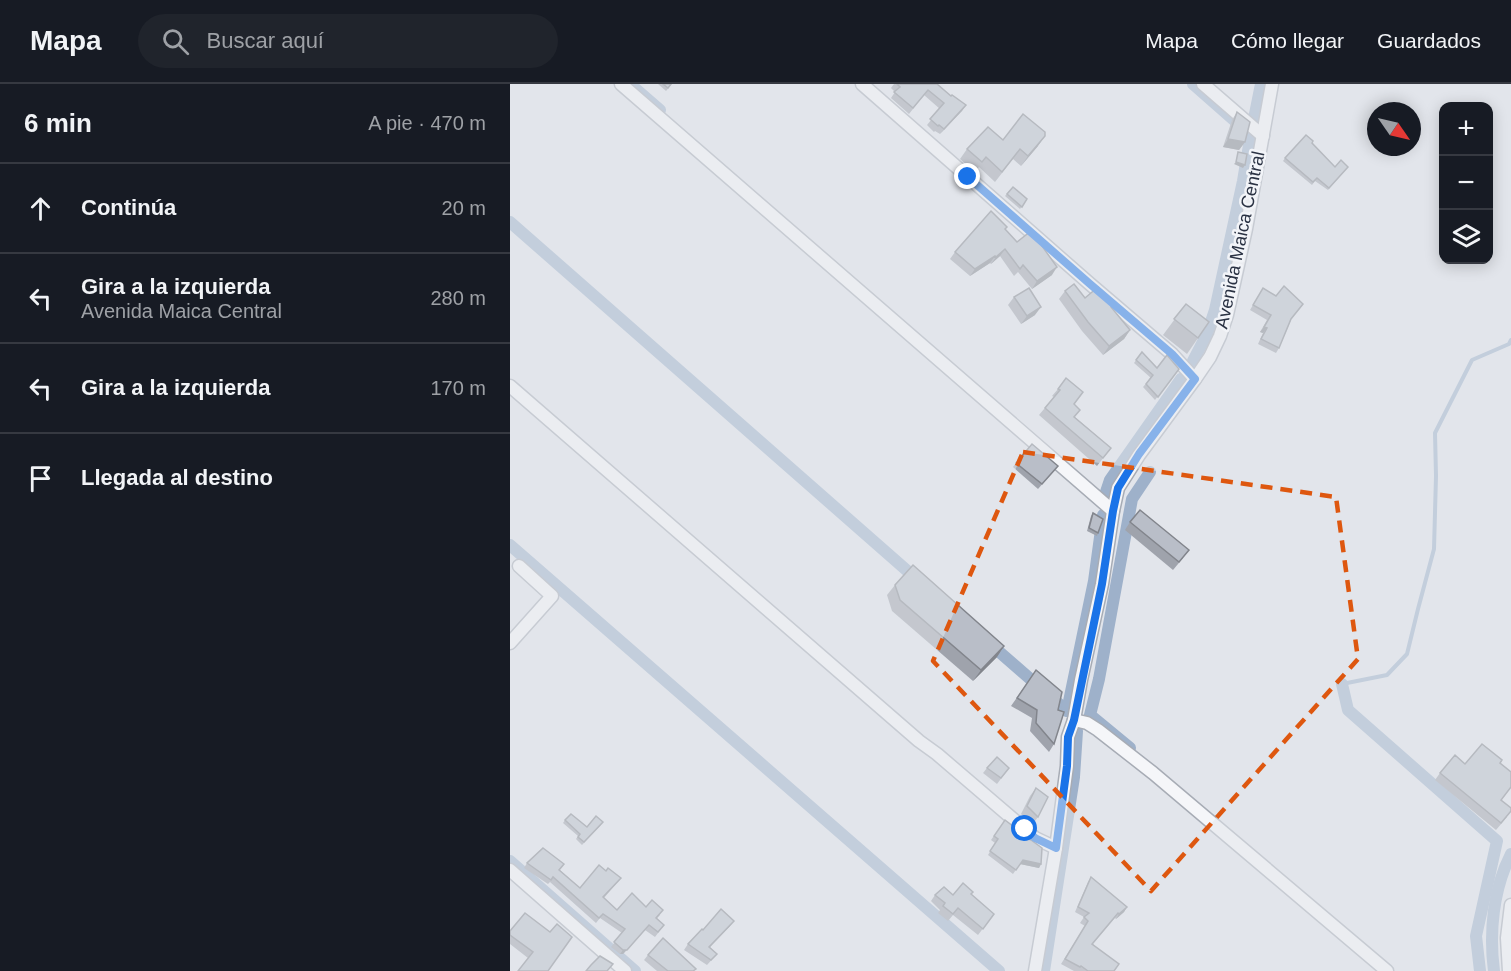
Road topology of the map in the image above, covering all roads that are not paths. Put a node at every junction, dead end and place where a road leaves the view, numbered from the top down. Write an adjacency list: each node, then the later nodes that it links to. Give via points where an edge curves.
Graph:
1 (621, 84): 8 (street)
2 (862, 84): 6 (street, via 1172,354)
3 (1203, 84): 5 (street)
4 (1272, 84): 5 (street, Avenida Maica Central)
5 (1263, 136): 6 (street, Avenida Maica Central, via 1227,315 1210,357)
6 (1195, 379): 8 (street, Avenida Maica Central, via 1127,473 1118,488)
7 (510, 386): 12 (street, via 919,741 1035,838)
8 (1113, 511): 11 (street, Avenida Maica Central)
9 (519, 566): 10 (street, via 552,596)
10 (510, 643)
11 (1074, 720): 12 (street, Avenida Maica Central, via 1068,737); 17 (street, via 1092,726 1153,773)
12 (1056, 848): 16 (street, Avenida Maica Central)
13 (510, 870): 15 (street)
14 (1511, 904): 18 (street)
15 (625, 971)
16 (1035, 971)
17 (1387, 971)
18 (1509, 971)

